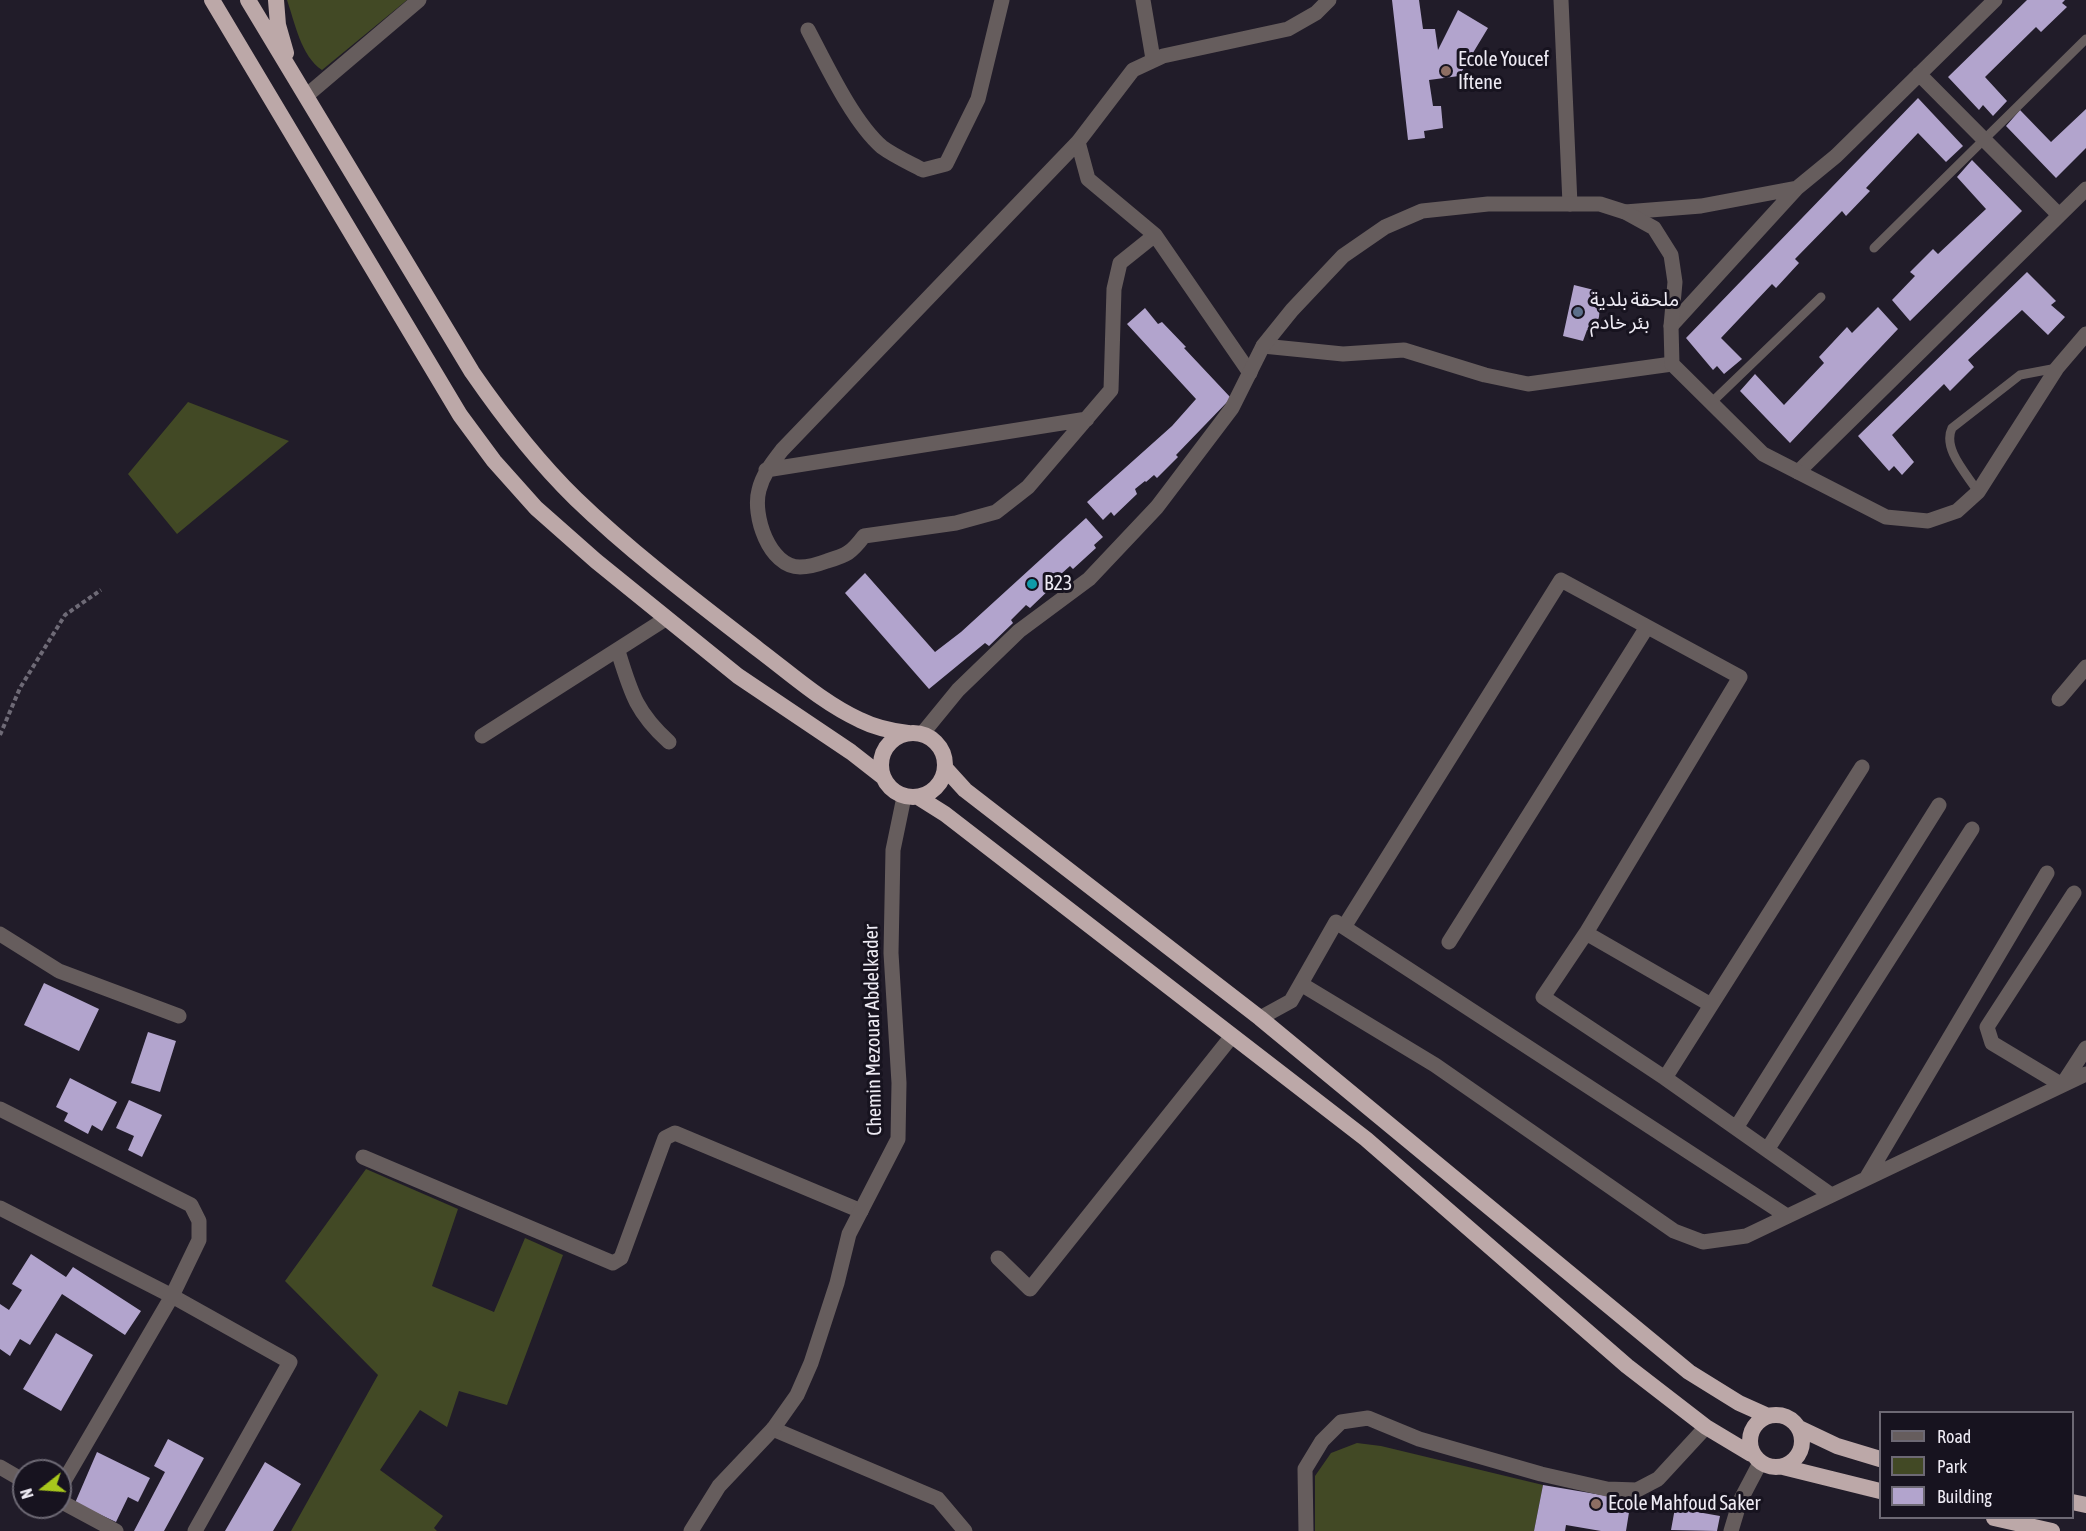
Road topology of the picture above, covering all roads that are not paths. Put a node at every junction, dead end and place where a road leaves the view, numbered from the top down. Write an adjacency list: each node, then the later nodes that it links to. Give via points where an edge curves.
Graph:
1 (212, 0): 38 (highway, via 460,415 494,461 545,515)
2 (248, 0): 14 (highway)
3 (276, 0): 14 (highway, via 278,25)
4 (419, 0): 16 (street)
5 (1002, 0): 11 (street, via 978,99 946,164 923,170 883,147 866,129)
6 (1143, 0): 13 (street)
7 (1329, 0): 10 (street)
8 (1561, 0): 21 (street)
9 (1995, 0): 15 (street)
10 (1315, 6): 13 (street, via 1288,29)
11 (808, 30)
12 (2086, 39): 17 (lane)
13 (1153, 59): 18 (street, via 1121,82)
14 (292, 74): 16 (highway)
15 (1919, 74): 17 (street); 19 (street, via 1836,156)
16 (306, 96): 43 (highway, via 472,372 505,420 576,498 727,625 818,695 879,729)
17 (1983, 139): 23 (street); 25 (lane)
18 (1078, 142): 24 (street, via 1088,179); 35 (street)
19 (1797, 188): 22 (street, via 1701,206); 27 (street)
20 (2086, 189): 23 (street)
21 (1570, 204): 22 (street, via 1600,204); 29 (street, via 1488,204 1422,212 1385,227 1343,256)
22 (1625, 212): 27 (street, via 1654,228 1671,255 1675,282)
23 (2059, 215): 36 (street)
24 (1155, 235): 32 (street); 34 (street, via 1120,262 1114,289 1111,390)
25 (1874, 248)
26 (1821, 297): 33 (lane)
27 (1671, 326): 30 (street)
28 (2086, 334): 31 (street)
29 (1263, 346): 30 (street, via 1343,354 1404,350 1528,384); 32 (street)
30 (1672, 364): 33 (street)
31 (2056, 368): 37 (street); 37 (lane, via 2020,375 1953,428 1948,436 1950,446)
32 (1250, 374): 43 (street, via 1232,408 1157,507 1089,579 1019,631)
33 (1711, 403): 36 (street, via 1763,454)
34 (1086, 419): 35 (street); 35 (street, via 1028,487 996,512 956,523 864,536 850,554 799,568 781,559 769,543 758,516 758,492)
35 (766, 470)
36 (1798, 472): 37 (street, via 1886,517 1928,521 1957,512)
37 (1978, 492)
38 (667, 618): 40 (street); 48 (highway, via 738,676)
39 (1647, 627): 54 (street, via 1561,580); 55 (street, via 1740,677); 57 (street)
40 (618, 651): 44 (street); 45 (street, via 633,700)
41 (2086, 667): 42 (street)
42 (2059, 699)
43 (915, 734): 47 (highway, via 935,741 943,753); 48 (highway, via 895,738 885,749 880,763)
44 (482, 736)
45 (669, 742)
46 (1862, 767): 59 (street)
47 (945, 768): 49 (highway, via 941,781 931,792); 61 (highway, via 965,790)
48 (883, 777): 49 (highway, via 891,789)
49 (911, 797): 62 (highway, via 954,821); 74 (street, Chemin Mezouar Abdelkader, via 893,850 898,1139)
50 (1939, 805): 68 (street)
51 (1972, 829): 69 (street)
52 (2047, 873): 71 (street)
53 (2074, 893): 66 (street, via 1988,1028 1992,1043)
54 (1344, 927): 58 (street, via 1336,922); 75 (street)
55 (1586, 933): 59 (street); 65 (street, via 1543,997)
56 (0, 934): 60 (street, via 58,971)
57 (1449, 942)
58 (1301, 984): 61 (street, via 1291,1001); 75 (street, via 1436,1065 1674,1231 1703,1242 1746,1236)
59 (1711, 1005): 65 (street)
60 (179, 1016)
61 (1260, 1018): 78 (highway, via 1689,1372 1731,1399)
62 (1232, 1036): 76 (street, via 1030,1289); 79 (highway, via 1366,1139 1627,1366)
63 (2086, 1048): 66 (street)
64 (2086, 1074): 66 (street)
65 (1665, 1078): 68 (street)
66 (2062, 1085): 71 (street)
67 (0, 1109): 77 (street, via 191,1205 199,1221 199,1240)
68 (1736, 1128): 69 (street)
69 (1767, 1150): 72 (street)
70 (363, 1157): 74 (street, via 613,1263 621,1258 665,1138 675,1133)
71 (1868, 1177): 72 (street)
72 (1831, 1195): 75 (street)
73 (0, 1208): 77 (street)
74 (861, 1211): 81 (street, Chemin Mezouar Abdelkader, via 849,1234 811,1363 797,1395)
75 (1787, 1216)
76 (998, 1258)
77 (172, 1296): 84 (street); 90 (street, via 290,1362)
78 (1768, 1416): 80 (highway, via 1791,1419); 82 (highway, via 1751,1431)
79 (1706, 1427): 82 (highway); 93 (street, via 1658,1479 1637,1490 1607,1489 1541,1474 1419,1439 1368,1418 1341,1422 1322,1441 1305,1469)
80 (1799, 1428): 83 (highway, via 1837,1446); 85 (highway, via 1800,1452)
81 (773, 1429): 91 (street, Chemin Mezouar Abdelkader, via 718,1486); 92 (street, via 938,1499)
82 (1756, 1458): 85 (highway, via 1771,1467); 94 (street)
83 (1879, 1458)
84 (72, 1467)
85 (1783, 1467): 86 (highway)
86 (1879, 1491)
87 (72, 1507): 89 (street)
88 (1998, 1519): 95 (highway)
89 (116, 1531)
90 (195, 1531)
91 (692, 1531)
92 (965, 1531)
93 (1306, 1531)
94 (1731, 1531)
95 (2052, 1531)

